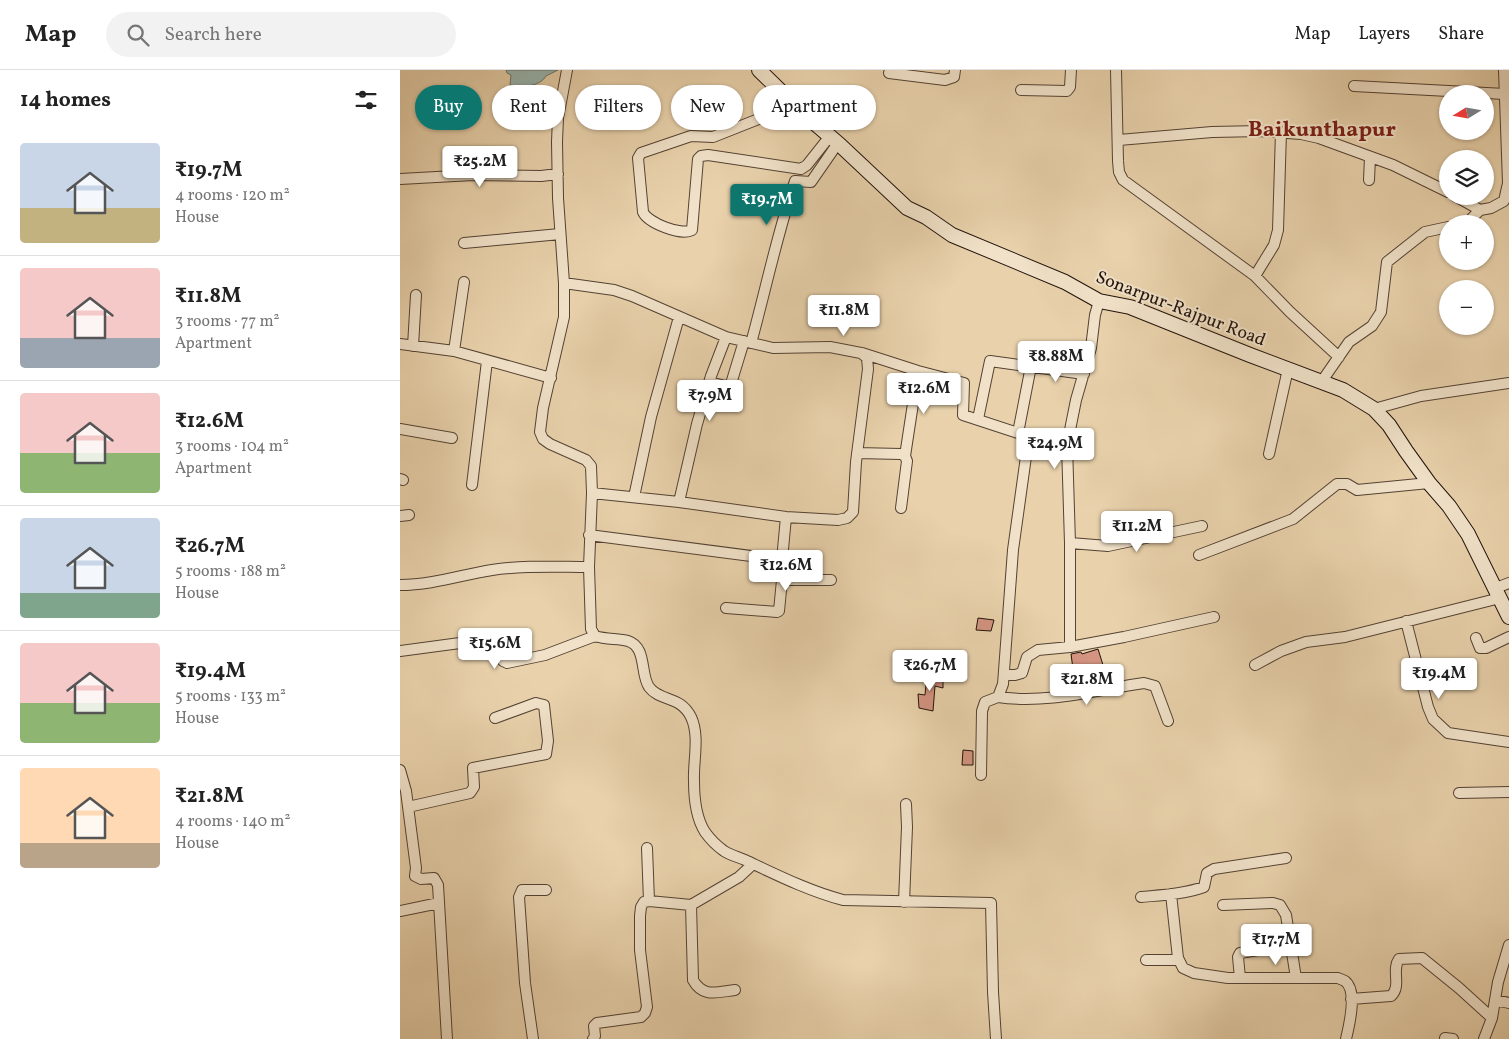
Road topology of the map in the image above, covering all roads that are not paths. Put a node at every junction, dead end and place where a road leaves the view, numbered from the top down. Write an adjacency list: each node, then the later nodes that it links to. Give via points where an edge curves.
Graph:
1 (567, 70): 18 (street, via 558,118)
2 (759, 70): 8 (main road, Sonarpur-Rajpur Road)
3 (955, 70): 7 (street, via 954,77 945,80)
4 (1071, 70): 10 (street, via 1067,91)
5 (1116, 70): 16 (street)
6 (1504, 70): 11 (street)
7 (889, 72)
8 (774, 85)
9 (1354, 86): 11 (street)
10 (1021, 90)
11 (1505, 94): 22 (street)
12 (753, 121): 15 (street, via 713,137 691,136 641,153 638,158 645,217 682,233 692,230 698,159 701,156 801,169)
13 (823, 130): 15 (main road, Sonarpur-Rajpur Road)
14 (1281, 132): 16 (street, via 1212,132); 17 (street, via 1319,138); 29 (street, via 1278,230 1274,245)
15 (834, 140): 33 (main road, Sonarpur-Rajpur Road, via 907,208 952,235 1065,282); 36 (street, via 811,182 795,181)
16 (1119, 140): 29 (street, via 1119,167 1123,180)
17 (1370, 157): 20 (street); 21 (street)
18 (558, 174): 19 (street); 27 (street)
19 (400, 179)
20 (1369, 180)
21 (1439, 187)
22 (1507, 203): 24 (street)
23 (1471, 205): 24 (street)
24 (1480, 210): 25 (street)
25 (1475, 215)
26 (1439, 229): 41 (street, via 1425,232 1387,262 1381,312 1372,326 1349,342)
27 (560, 234): 28 (street); 31 (street)
28 (464, 243)
29 (1255, 276): 41 (street)
30 (464, 282): 39 (street)
31 (564, 283): 34 (street, via 614,290); 47 (street, via 564,317)
32 (416, 296): 38 (street)
33 (1099, 300): 44 (main road, Sonarpur-Rajpur Road, via 1130,307); 46 (street)
34 (679, 317): 35 (street); 64 (street, via 651,417)
35 (726, 337): 36 (street); 49 (street)
36 (747, 342): 40 (street, via 773,348 830,347); 49 (street, via 730,387)
37 (400, 344): 38 (street)
38 (412, 346): 39 (street)
39 (454, 351): 42 (street)
40 (861, 353): 45 (street); 58 (street, via 867,358 868,369)
41 (1339, 357): 48 (street)
42 (487, 360): 47 (street); 62 (street)
43 (1031, 366): 46 (street); 52 (street, via 990,360); 54 (street)
44 (1288, 369): 48 (main road, Sonarpur-Rajpur Road); 59 (street)
45 (918, 371): 52 (street, via 964,383 963,415); 60 (street)
46 (1084, 374): 57 (street)
47 (550, 378): 63 (street, via 540,432 550,444 586,460 591,466)
48 (1322, 381): 51 (main road, Sonarpur-Rajpur Road)
49 (709, 382): 65 (street)
50 (1509, 384): 51 (street, via 1421,396)
51 (1374, 409): 61 (main road, Sonarpur-Rajpur Road)
52 (978, 419): 54 (street)
53 (400, 429): 56 (street)
54 (1018, 434): 55 (street)
55 (1029, 435): 57 (street); 88 (street, via 1013,550)
56 (452, 438)
57 (1067, 445): 70 (street)
58 (857, 453): 60 (street); 67 (street, via 853,512 847,518)
59 (1270, 454)
60 (905, 456): 66 (street)
61 (1429, 483): 71 (street, via 1357,490 1347,484 1337,484 1292,519); 77 (main road, Sonarpur-Rajpur Road, via 1449,506)
62 (472, 485)
63 (592, 493): 64 (street); 69 (street)
64 (634, 497): 65 (street)
65 (679, 502): 67 (street)
66 (902, 508)
67 (786, 517): 72 (street)
68 (1202, 526): 70 (street, via 1108,546)
69 (589, 535): 72 (street); 73 (street)
70 (1070, 543): 85 (street)
71 (1199, 555)
72 (782, 560): 74 (street)
73 (589, 567): 76 (street, via 500,569 428,584); 82 (street, via 591,629)
74 (782, 580): 75 (street); 78 (street, via 777,612)
75 (831, 580)
76 (400, 585)
77 (1502, 590): 79 (main road, Sonarpur-Rajpur Road); 81 (street)
78 (726, 608)
79 (1509, 615)
80 (1214, 617): 85 (street)
81 (1406, 621): 87 (street, via 1346,637 1306,642); 92 (street, via 1433,719 1448,733)
82 (595, 636): 86 (street, via 545,655 507,663 502,659 497,635); 101 (street, via 635,644 640,651 649,686 656,693 682,704 692,718 698,819 726,852)
83 (1509, 636): 84 (street, via 1486,648 1480,648)
84 (1476, 638)
85 (1070, 647): 88 (street, via 1038,650 1027,658 1022,673)
86 (400, 651)
87 (1255, 665)
88 (1004, 675): 89 (street)
89 (998, 697): 91 (street, via 1015,700 1055,697 1150,683 1155,686); 94 (street, via 985,702 982,711)
90 (495, 718): 98 (street, via 536,703 544,705 548,741 546,754 473,768 474,787 470,793)
91 (1168, 721)
92 (1509, 742)
93 (400, 770): 98 (street)
94 (981, 774)
95 (1509, 792): 96 (street)
96 (1459, 793)
97 (906, 804): 106 (street)
98 (408, 807): 107 (street, via 415,876 436,880)
99 (647, 848): 105 (street)
100 (1286, 858): 103 (street, via 1214,869 1207,874 1204,886)
101 (753, 864): 106 (street, via 843,900); 108 (street, via 739,877)
102 (546, 890): 123 (street, via 522,890 519,897)
103 (1171, 894): 104 (street); 114 (street)
104 (1141, 897)
105 (649, 901): 108 (street); 124 (street, via 641,907 640,916 646,1013 641,1017 596,1023)
106 (904, 902): 125 (street, via 992,903)
107 (439, 903): 110 (street); 122 (street)
108 (691, 905): 117 (street, via 694,980 698,988 710,993)
109 (1223, 905): 112 (street, via 1280,905 1286,915)
110 (400, 911)
111 (1509, 945): 119 (street)
112 (1291, 947): 115 (street, via 1240,954); 116 (street)
113 (1146, 960): 114 (street)
114 (1179, 960): 115 (street, via 1183,968 1194,973)
115 (1240, 978): 116 (street)
116 (1296, 978): 118 (street, via 1338,978 1346,981)
117 (735, 990)
118 (1351, 999): 121 (street, via 1391,996 1397,986 1395,964 1399,959 1422,958); 126 (street)
119 (1495, 1000): 120 (street); 121 (street)
120 (1509, 1003)
121 (1492, 1018): 127 (street)
122 (447, 1039)
123 (533, 1039)
124 (593, 1039)
125 (996, 1039)
126 (1346, 1039)
127 (1484, 1039)

